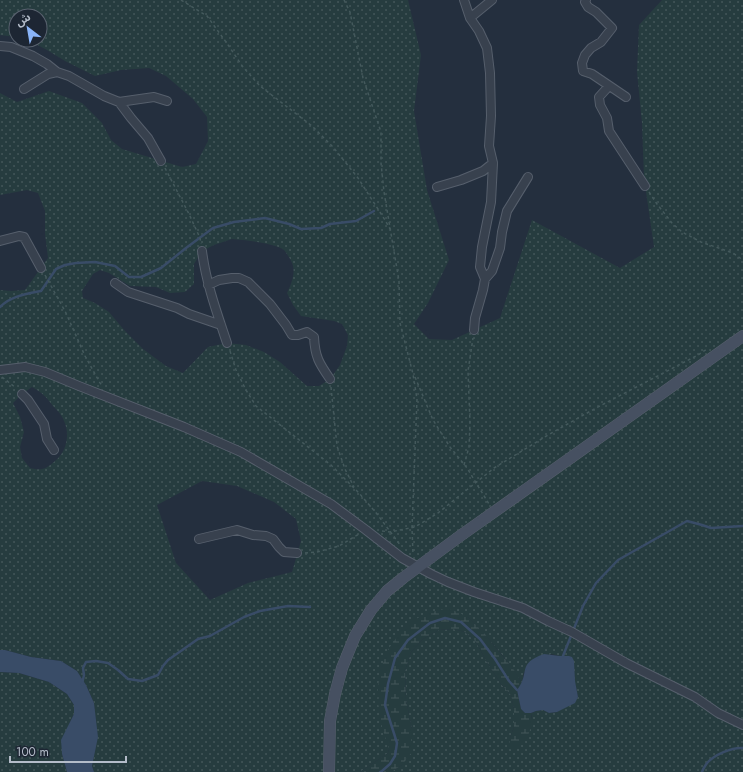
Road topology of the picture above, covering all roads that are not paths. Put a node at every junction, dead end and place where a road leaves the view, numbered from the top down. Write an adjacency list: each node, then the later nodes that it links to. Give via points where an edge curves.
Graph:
1 (464, 0): 4 (street)
2 (492, 0): 4 (street)
3 (586, 0): 7 (street, via 588,6 612,28 601,42 585,55 583,71)
4 (470, 18): 13 (street, via 487,48 491,116 489,146)
5 (0, 46): 6 (street, via 11,47 33,56)
6 (57, 72): 8 (street, via 48,74); 11 (street)
7 (609, 86): 9 (street); 15 (street, via 599,98 609,131)
8 (24, 89)
9 (626, 97)
10 (167, 101): 11 (street, via 154,97)
11 (120, 102): 12 (street, via 148,138)
12 (161, 161)
13 (493, 162): 16 (street, via 483,171); 20 (street, via 491,202 480,267)
14 (528, 177): 20 (street, via 507,211 500,248 492,271)
15 (645, 186)
16 (437, 187)
17 (0, 241): 19 (street, via 24,237)
18 (202, 251): 22 (street)
19 (41, 268)
20 (484, 279): 24 (street)
21 (115, 283): 23 (street, via 128,292)
22 (208, 285): 23 (street); 28 (street, via 232,278 248,282 270,304 292,335 307,332 314,337 319,364)
23 (221, 325): 26 (street)
24 (474, 330)
25 (743, 336): 33 (main road)
26 (227, 343)
27 (0, 370): 33 (street, via 25,367 46,372 242,452 331,504)
28 (330, 379)
29 (22, 394): 30 (street, via 44,424 46,439)
30 (54, 450)
31 (199, 538): 32 (street, via 237,530 266,536 273,539 284,552)
32 (297, 553)
33 (416, 566): 34 (street, via 448,582 523,608 695,697 718,713); 35 (main road, via 387,591 371,610 355,636 335,694 330,721)
34 (743, 725)
35 (329, 772)

